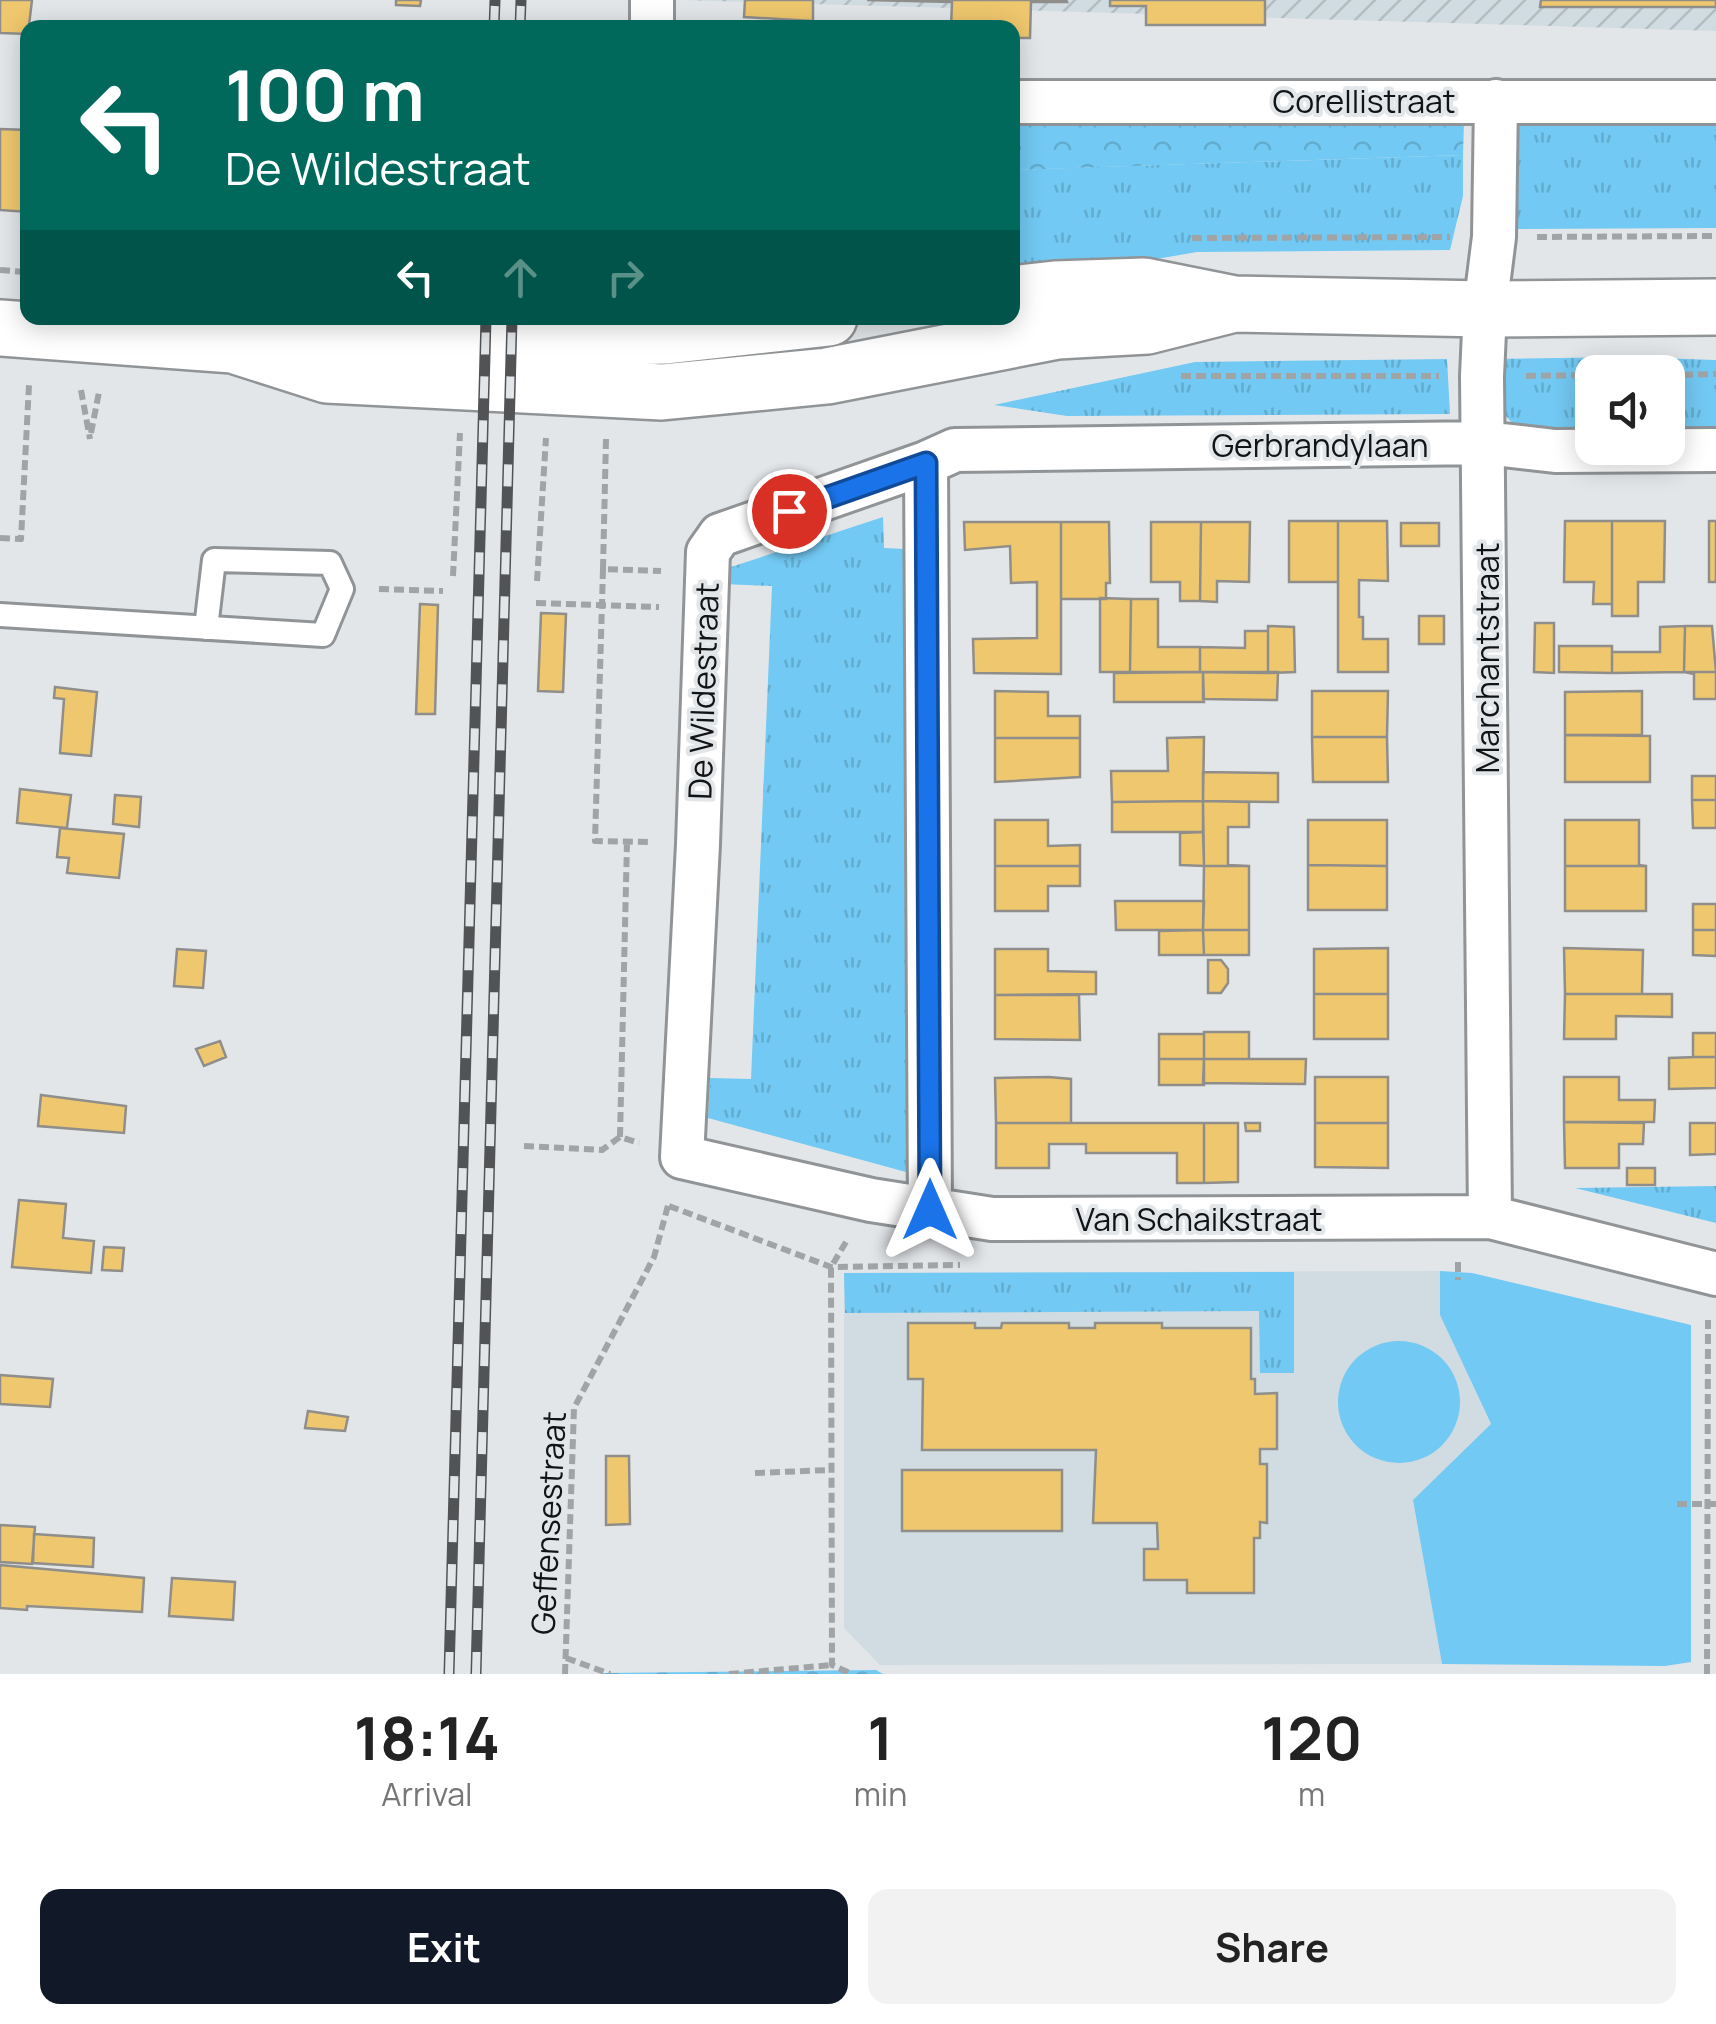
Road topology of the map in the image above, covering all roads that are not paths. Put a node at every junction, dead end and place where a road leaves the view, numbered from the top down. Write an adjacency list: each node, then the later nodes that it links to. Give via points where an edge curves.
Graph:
1 (1496, 101): 2 (street, Corellistraat); 3 (street, Corellistraat); 7 (street, Marchantstraat, via 1494,237)
2 (1020, 102)
3 (1716, 102)
4 (1020, 293): 5 (street, via 1144,286)
5 (1234, 304): 7 (street); 10 (street, via 1147,326 1056,331 827,376 662,392)
6 (1716, 307): 7 (street)
7 (1485, 308): 11 (street, Marchantstraat)
8 (766, 325): 10 (street)
9 (0, 328): 10 (street, via 232,345 327,375)
10 (498, 361)
11 (1485, 444): 12 (street, Gerbrandylaan); 13 (street, Gerbrandylaan, via 997,447 955,450); 18 (street, Marchantstraat)
12 (1716, 450)
13 (926, 463): 16 (street, De Wildestraat, via 720,535 708,552); 17 (street)
14 (0, 615): 15 (lane)
15 (206, 628): 15 (lane, via 214,560 330,563 342,589 322,634)
16 (682, 1156): 17 (street, Van Schaikstraat)
17 (930, 1210): 18 (street, Van Schaikstraat, via 992,1219)
18 (1490, 1217): 19 (street, Van Schaikstraat)
19 (1712, 1273)

